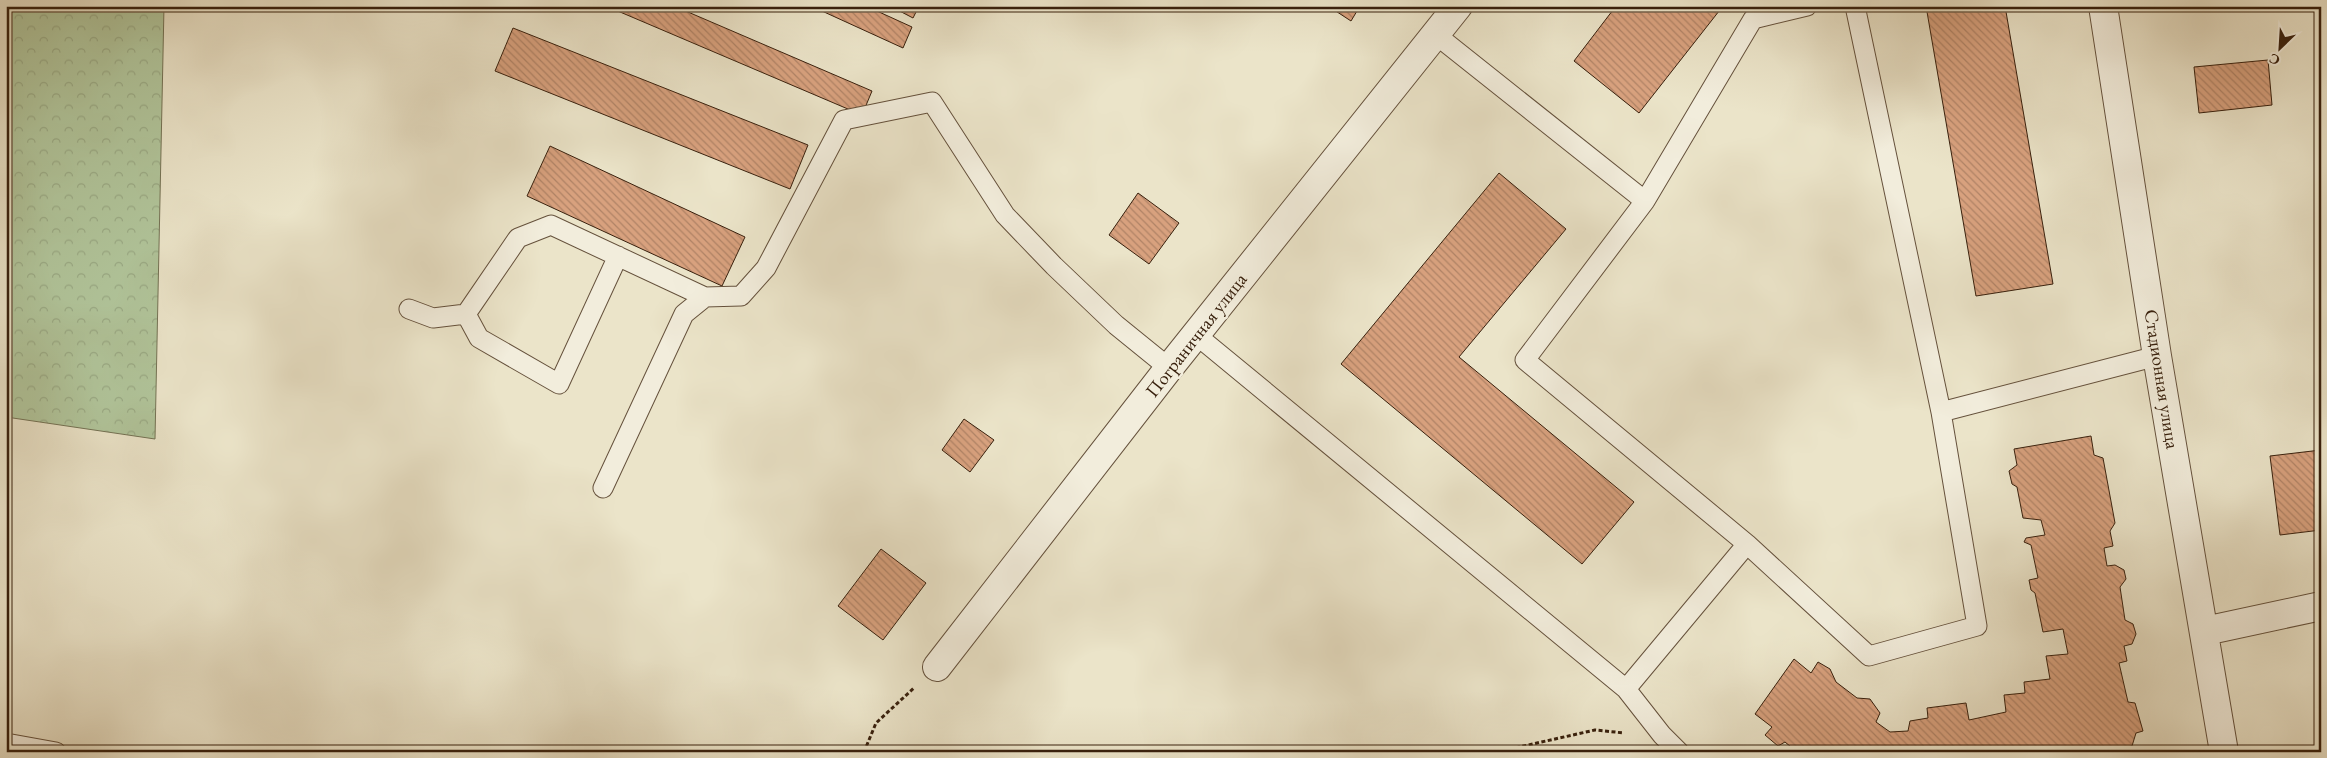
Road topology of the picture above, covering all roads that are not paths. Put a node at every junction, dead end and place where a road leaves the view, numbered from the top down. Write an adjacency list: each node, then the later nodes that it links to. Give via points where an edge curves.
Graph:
1 (1458, 6): 5 (street, Пограничная улица)
2 (1807, 6): 6 (lane, via 1753,19)
3 (1854, 6): 14 (lane)
4 (2103, 6): 12 (street, Стадионная улица)
5 (1435, 34): 6 (lane); 11 (street, Пограничная улица)
6 (1646, 201): 16 (lane, via 1525,360)
7 (618, 256): 8 (lane); 10 (lane, via 551,225 518,238); 10 (lane, via 559,384 479,338)
8 (705, 297): 13 (lane, via 741,296 766,268 844,120 932,102 1005,215 1109,318); 15 (lane, via 684,314)
9 (409, 309): 10 (lane, via 433,318)
10 (466, 314)
11 (1195, 334): 13 (street, Пограничная улица); 20 (lane)
12 (2157, 356): 14 (lane); 18 (street, Стадионная улица)
13 (1169, 368): 19 (street, Пограничная улица)
14 (1941, 412): 16 (lane, via 1977,626 1869,656)
15 (604, 488)
16 (1747, 544): 20 (lane)
17 (2321, 606): 18 (street)
18 (2205, 631): 24 (street, Стадионная улица)
19 (937, 667)
20 (1626, 689): 23 (lane)
21 (6, 744): 22 (lane)
22 (56, 752)
23 (1679, 752)
24 (2224, 752)

